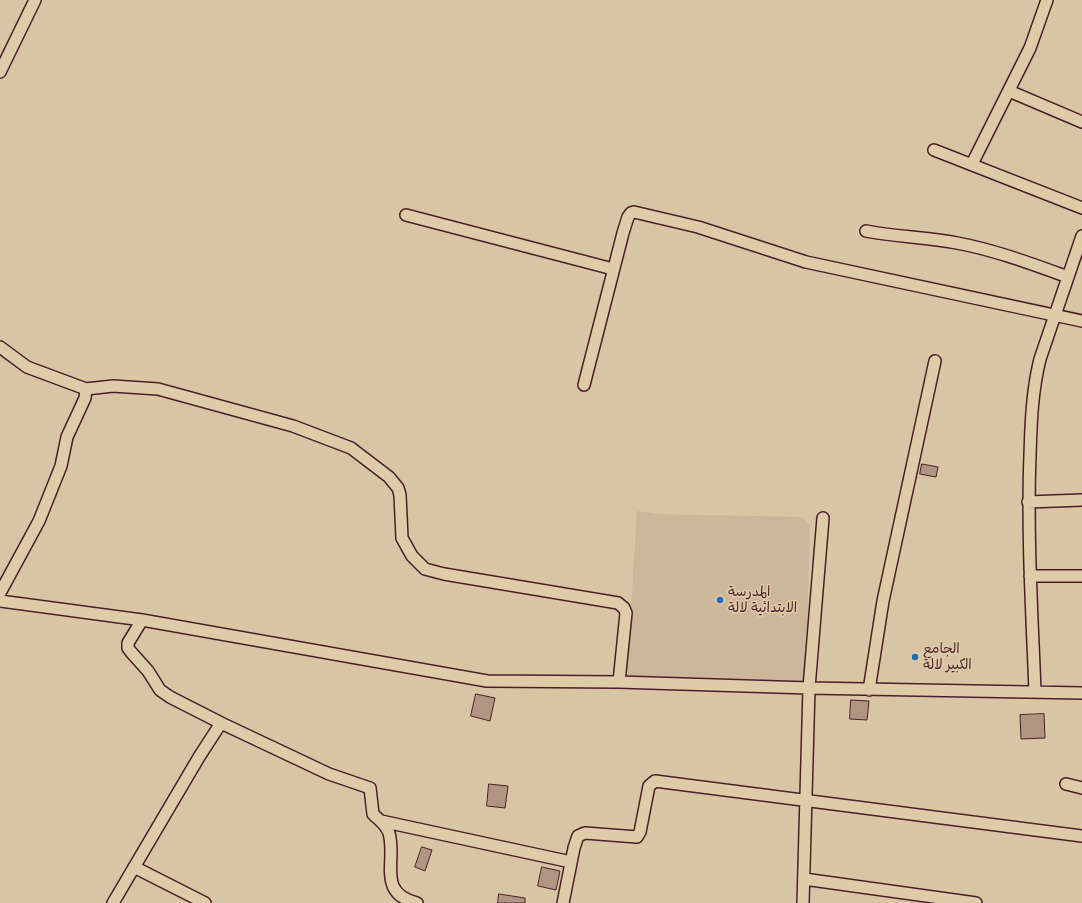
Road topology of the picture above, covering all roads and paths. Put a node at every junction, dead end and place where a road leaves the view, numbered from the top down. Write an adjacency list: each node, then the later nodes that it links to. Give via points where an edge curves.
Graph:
1 (35, 0): 3 (street)
2 (1047, 0): 4 (street, via 1030,48)
3 (0, 72)
4 (1009, 91): 5 (street); 7 (street)
5 (1082, 122)
6 (934, 150): 7 (street)
7 (972, 164): 8 (street)
8 (1082, 208)
9 (406, 215): 12 (street)
10 (866, 231): 13 (street, via 894,237 933,239 985,249)
11 (1082, 236): 13 (street)
12 (613, 269): 14 (street, via 628,217 634,212 698,227 806,262); 18 (street)
13 (1068, 278): 14 (street)
14 (1055, 316): 15 (street); 21 (street, via 1036,376 1032,406)
15 (1082, 322)
16 (0, 347): 19 (street, via 28,367)
17 (935, 361): 30 (street, via 883,602)
18 (584, 385)
19 (86, 389): 25 (street, via 83,405 67,437 61,466 39,521); 28 (street, via 113,386 158,389 292,426 351,448 389,477 398,488 402,538 412,556 425,569 622,605 626,613)
20 (1082, 500): 21 (street)
21 (1028, 502): 23 (street)
22 (823, 518): 29 (street)
23 (1030, 576): 24 (street); 31 (street)
24 (1082, 576)
25 (0, 593)
26 (0, 601): 27 (street)
27 (142, 620): 28 (street, via 487,681); 33 (street, via 128,643 128,648 151,674 160,690)
28 (619, 682): 29 (street)
29 (809, 688): 30 (street); 36 (street)
30 (869, 690): 31 (street)
31 (1035, 692): 32 (street)
32 (1082, 693)
33 (222, 723): 37 (street, via 329,774 370,788 373,814); 40 (street)
34 (1066, 784): 35 (street)
35 (1082, 788)
36 (807, 800): 38 (street); 39 (street, via 655,781 649,786 639,835 633,837 581,834 576,839); 41 (street)
37 (381, 821): 39 (street); 44 (street, via 388,831 390,841 391,882 399,895)
38 (1082, 836)
39 (571, 862): 45 (street)
40 (134, 867): 42 (street); 43 (street)
41 (804, 879): 46 (street); 47 (street)
42 (113, 903)
43 (205, 903)
44 (417, 903)
45 (563, 903)
46 (803, 903)
47 (976, 903)

